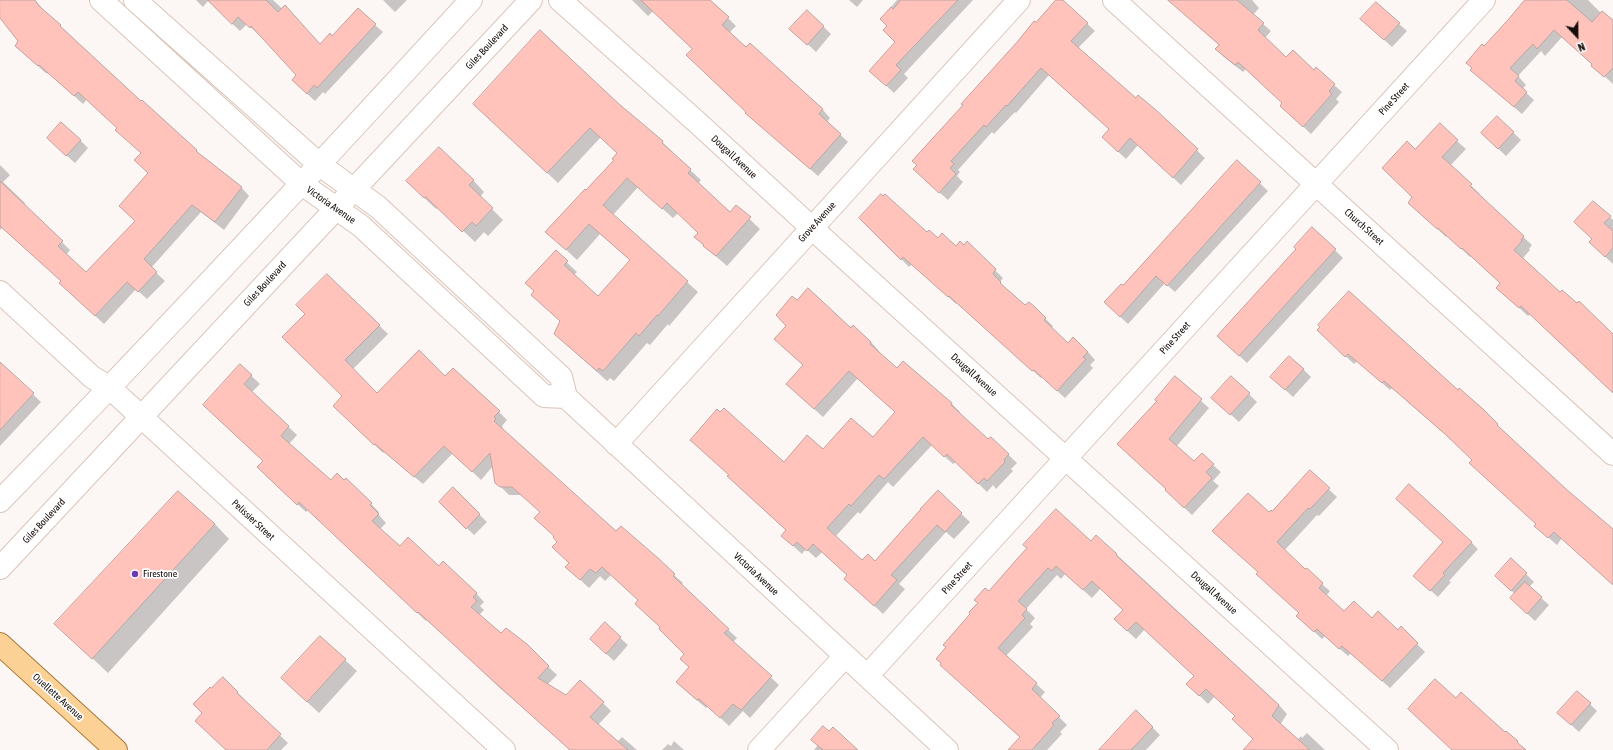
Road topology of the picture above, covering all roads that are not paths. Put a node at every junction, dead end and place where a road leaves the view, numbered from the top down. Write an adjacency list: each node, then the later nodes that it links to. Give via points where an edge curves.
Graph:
1 (102, 0): 10 (street, Victoria Avenue)
2 (135, 0): 9 (street)
3 (471, 0): 9 (street)
4 (531, 0): 12 (street, Giles Boulevard)
5 (560, 0): 14 (street, Dougall Avenue)
6 (1019, 0): 14 (street, Grove Avenue)
7 (1114, 0): 11 (street, Church Street)
8 (1484, 0): 11 (street, Pine Street)
9 (320, 166): 10 (street); 12 (street)
10 (302, 184): 13 (street, Victoria Avenue); 16 (street)
11 (1316, 184): 20 (street, Church Street); 21 (street, Pine Street)
12 (353, 189): 13 (street, Giles Boulevard); 17 (street, via 378,207 561,377)
13 (336, 208): 17 (street, Victoria Avenue, via 361,226 544,396); 18 (street, Giles Boulevard)
14 (812, 228): 19 (street, Grove Avenue); 21 (street, Dougall Avenue)
15 (0, 292): 16 (street, Pelissier Street, via 92,377)
16 (110, 388): 18 (street, Pelissier Street); 22 (street)
17 (566, 397): 19 (street, Victoria Avenue)
18 (141, 417): 23 (street, Giles Boulevard); 28 (street, Pelissier Street)
19 (616, 444): 25 (street, Victoria Avenue)
20 (1613, 454)
21 (1066, 458): 26 (street, Pine Street); 31 (street, Dougall Avenue)
22 (0, 501)
23 (0, 568)
24 (0, 644): 27 (main road, Ouellette Avenue)
25 (845, 656): 26 (street, Victoria Avenue); 29 (street)
26 (867, 676): 30 (street, Victoria Avenue)
27 (116, 750)
28 (504, 750)
29 (758, 750)
30 (947, 750)
31 (1388, 750)

